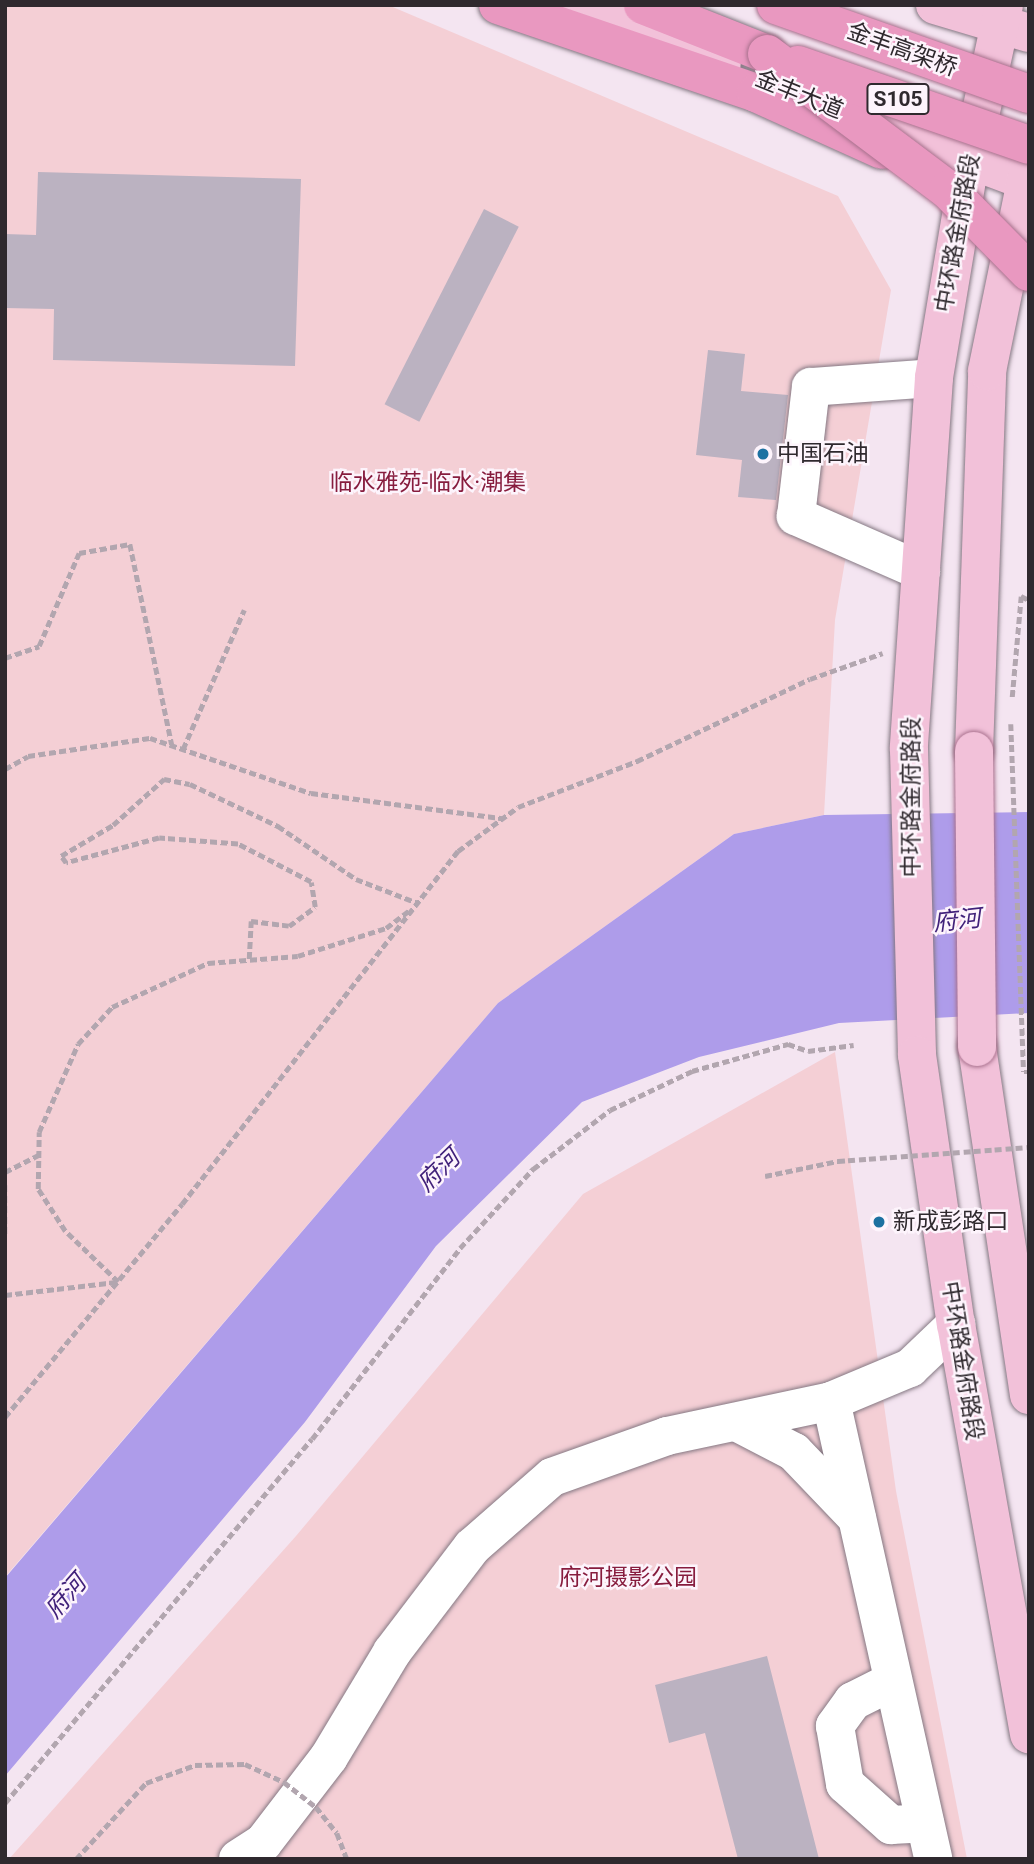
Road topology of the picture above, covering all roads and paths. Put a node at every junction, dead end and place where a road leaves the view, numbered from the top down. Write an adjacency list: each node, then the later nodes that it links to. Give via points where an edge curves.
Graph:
1 (498, 5): 12 (highway, bridge, via 756,93)
2 (575, 5): 11 (main road, 金丰大道 / S105)
3 (643, 5): 7 (highway, 金丰大道 / S105)
4 (935, 5): 6 (main road)
5 (778, 6): 8 (highway, 金丰高架桥 / S105, bridge)
6 (1010, 21): 11 (main road, 中环路金府路段)
7 (767, 54): 12 (highway, bridge); 13 (highway, 金丰高架桥 / S105, bridge)
8 (955, 70): 9 (highway, bridge); 10 (highway, 金丰高架桥 / S105, bridge)
9 (1029, 80)
10 (1029, 94)
11 (970, 162): 13 (main road, 金丰大道 / S105); 15 (main road, 中环路金府路段)
12 (920, 167): 14 (highway, bridge)
13 (1028, 169): 38 (main road, bridge, via 986,371 974,751 977,1047)
14 (1029, 272)
15 (934, 378): 16 (main road, 中环路金府路段); 16 (lane, via 811,387 796,516)
16 (920, 571): 19 (main road, 中环路金府路段)
17 (1029, 600): 28 (path, via 1021,597 1012,709 1012,803)
18 (244, 610): 22 (path)
19 (916, 642): 24 (path, via 810,679); 37 (main road, 中环路金府路段, via 909,749 917,1055)
20 (5, 658): 21 (path, via 38,646 79,553 130,544)
21 (172, 746): 22 (path); 23 (path, via 150,738 28,755)
22 (183, 749): 24 (path, via 311,793)
23 (5, 769)
24 (502, 818): 25 (path, via 458,851)
25 (418, 903): 26 (path, via 386,928 298,956); 26 (path, via 356,878 278,826 190,784 164,779 113,824 61,856 66,863 159,838 238,844 311,882 315,907 289,926 251,921); 35 (path)
26 (249, 959): 30 (path, via 208,962 112,1007 78,1044 39,1132)
27 (854, 1045): 45 (path, via 808,1051 788,1044 692,1071 610,1110 533,1168 460,1248 312,1439)
28 (1027, 1072)
29 (1029, 1146): 32 (path, bridge, via 838,1161)
30 (39, 1154): 31 (path); 35 (path, via 38,1189 65,1231)
31 (5, 1172)
32 (765, 1177)
33 (5, 1185): 34 (path)
34 (5, 1236)
35 (118, 1282): 36 (path); 40 (path)
36 (5, 1295)
37 (956, 1324): 39 (lane, via 910,1368); 44 (main road, 中环路金府路段)
38 (1029, 1395)
39 (831, 1401): 41 (lane); 42 (lane)
40 (5, 1417)
41 (738, 1423): 42 (lane, via 794,1452); 48 (lane, via 667,1436 552,1477 482,1538 392,1652 329,1757 263,1843)
42 (857, 1518): 43 (lane)
43 (893, 1681): 46 (lane); 46 (lane, via 853,1701 835,1726 845,1784 891,1825)
44 (1029, 1735)
45 (5, 1803)
46 (929, 1841)
47 (76, 1859): 49 (path, bridge, via 146,1783 195,1765 245,1764 284,1782 316,1807 337,1833)
48 (238, 1859)
49 (346, 1859)

